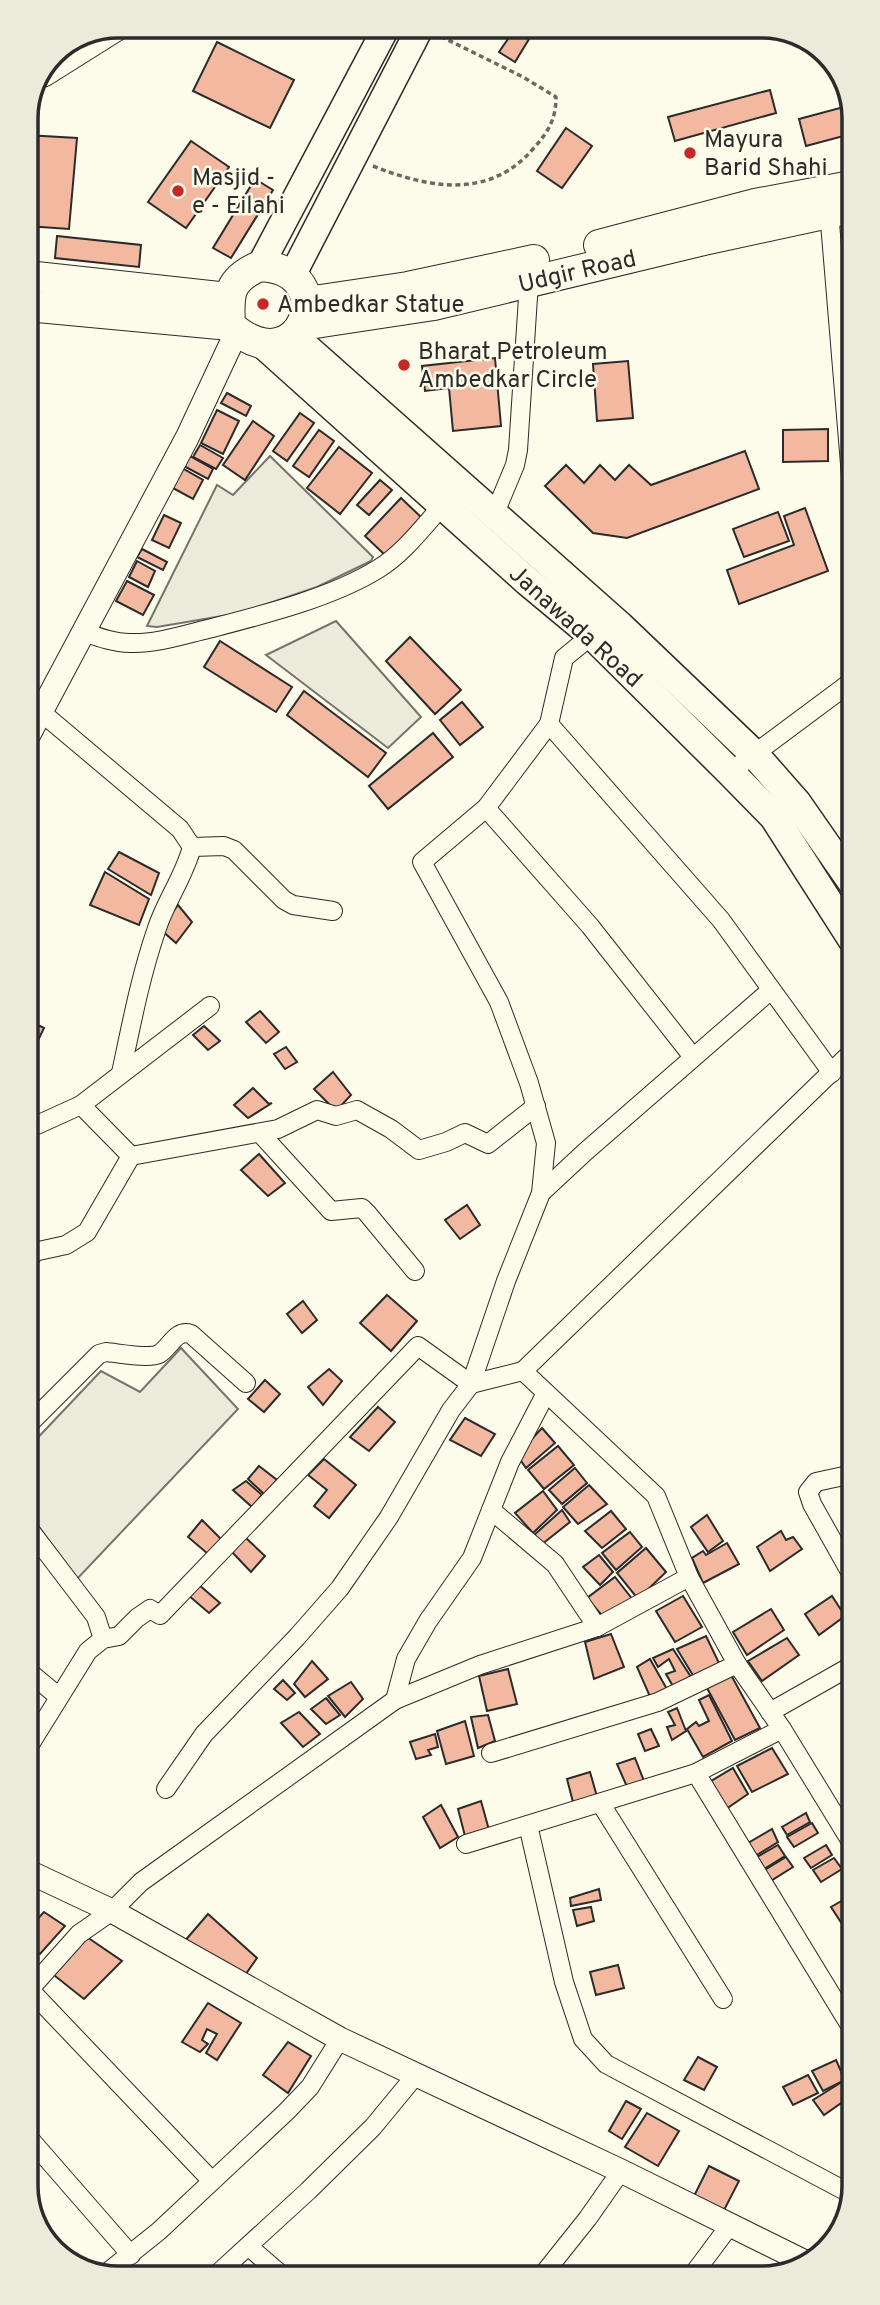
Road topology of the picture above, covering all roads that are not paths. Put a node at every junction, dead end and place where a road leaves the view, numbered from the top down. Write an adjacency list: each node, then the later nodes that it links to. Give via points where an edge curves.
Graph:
1 (380, 38): 8 (main road)
2 (415, 38): 9 (main road)
3 (96, 42): 4 (street)
4 (59, 65)
5 (842, 188): 14 (highway, Udgir Road, via 755,204 574,252 408,287)
6 (840, 210): 7 (street); 11 (highway, Udgir Road)
7 (842, 258)
8 (260, 266): 9 (highway); 13 (highway, via 234,284)
9 (293, 274): 14 (highway, via 303,287)
10 (39, 278): 13 (highway)
11 (529, 282): 14 (highway, Udgir Road, via 434,305); 17 (street, via 518,450)
12 (39, 307): 13 (highway)
13 (232, 318): 15 (highway, via 249,341); 18 (street, via 187,438)
14 (301, 321): 15 (highway, via 278,344); 17 (main road, Janawada Road)
15 (264, 345): 16 (main road, Janawada Road)
16 (443, 505): 18 (street, via 378,570 323,594 166,640 130,643); 19 (main road, Janawada Road)
17 (495, 513): 24 (main road, Janawada Road)
18 (84, 632): 21 (street)
19 (592, 635): 23 (street, via 564,659); 25 (main road, Janawada Road)
20 (842, 689): 24 (street)
21 (41, 712): 22 (street); 27 (street, via 180,829)
22 (39, 716)
23 (549, 724): 26 (street); 31 (street, via 721,920)
24 (754, 754): 25 (street); 28 (main road, Janawada Road, via 797,803)
25 (730, 772): 30 (main road, Janawada Road, via 774,817)
26 (486, 808): 33 (street, via 590,926); 38 (street, via 422,862 499,1002)
27 (192, 847): 29 (street, via 234,850 284,900); 35 (street, via 156,929)
28 (842, 868)
29 (333, 911)
30 (842, 923)
31 (771, 990): 33 (street); 36 (street)
32 (210, 1006): 35 (street)
33 (693, 1057): 42 (street)
34 (842, 1062): 36 (street)
35 (121, 1073): 37 (street)
36 (832, 1073): 45 (street)
37 (81, 1105): 39 (street); 41 (street)
38 (536, 1106): 40 (street, via 488,1144 465,1133 419,1150 357,1110 336,1116 317,1110); 42 (street, via 546,1143)
39 (39, 1124)
40 (260, 1133): 41 (street); 44 (street, via 331,1211 362,1208 368,1213)
41 (131, 1156): 43 (street, via 87,1232 66,1245)
42 (541, 1193): 47 (street)
43 (38, 1251)
44 (415, 1270)
45 (523, 1371): 47 (street); 48 (street)
46 (246, 1383): 49 (street, via 184,1332 154,1356 99,1354)
47 (471, 1384): 56 (street, via 418,1346 160,1615 150,1609 119,1636); 67 (street, via 340,1588 204,1734)
48 (546, 1393): 51 (street); 54 (street, via 656,1496)
49 (38, 1415)
50 (842, 1477): 53 (street, via 816,1482 808,1492)
51 (491, 1510): 55 (street, via 555,1564); 61 (street, via 472,1558 406,1659)
52 (38, 1541): 56 (street, via 96,1617)
53 (842, 1557)
54 (689, 1577): 55 (street); 57 (street)
55 (597, 1627): 61 (street, via 480,1665)
56 (103, 1639): 60 (street, via 88,1651)
57 (737, 1664): 62 (street); 65 (street, via 658,1702)
58 (842, 1671): 62 (street)
59 (38, 1679): 60 (street)
60 (60, 1697): 64 (street)
61 (395, 1700): 73 (street, via 141,1882)
62 (770, 1712): 63 (street)
63 (782, 1729): 66 (street); 70 (street)
64 (38, 1731)
65 (491, 1753)
66 (696, 1773): 68 (street); 77 (street)
67 (166, 1789)
68 (601, 1804): 69 (street); 75 (street)
69 (528, 1825): 71 (street); 83 (street, via 564,1982 583,2039 606,2064)
70 (842, 1827)
71 (466, 1844)
72 (38, 1876): 73 (street)
73 (112, 1911): 74 (street, via 79,1934); 78 (street)
74 (38, 1980)
75 (723, 1998)
76 (38, 1999): 82 (street)
77 (842, 2014)
78 (340, 2039): 79 (street); 82 (street, via 302,2095)
79 (415, 2076): 81 (street); 85 (street, via 373,2127)
80 (38, 2148): 86 (street)
81 (621, 2171): 84 (street); 91 (street)
82 (211, 2180): 86 (street)
83 (842, 2189)
84 (730, 2225): 87 (street); 92 (street)
85 (248, 2246): 89 (street); 90 (street)
86 (131, 2255): 88 (street)
87 (797, 2258)
88 (116, 2266)
89 (226, 2266)
90 (271, 2266)
91 (550, 2266)
92 (699, 2266)

